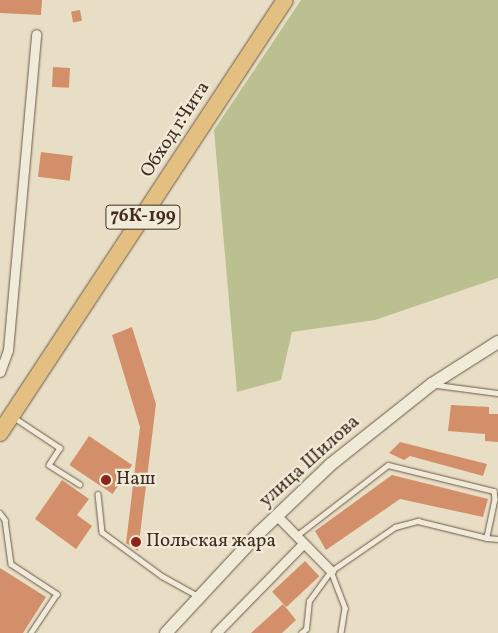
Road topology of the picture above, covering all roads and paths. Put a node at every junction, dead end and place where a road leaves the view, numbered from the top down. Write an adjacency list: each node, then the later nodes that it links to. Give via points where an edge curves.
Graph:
1 (286, 0): 7 (highway, Обход г.Чита / 76К-199)
2 (36, 34): 4 (street, via 11,325 8,350)
3 (498, 342): 5 (main road, улица Шилова)
4 (0, 372)
5 (432, 384): 6 (lane); 12 (main road, улица Шилова, via 330,464)
6 (498, 393)
7 (12, 416): 8 (highway, Обход г.Чита / 76К-199); 9 (lane, via 60,448 49,465)
8 (0, 433)
9 (80, 484)
10 (98, 494): 20 (lane, via 102,532 162,576)
11 (0, 513): 13 (lane)
12 (277, 516): 15 (street); 20 (main road, улица Шилова)
13 (5, 520): 14 (lane); 22 (lane, via 12,564 57,594)
14 (0, 528)
15 (296, 536): 16 (lane, via 388,465 494,491); 18 (street)
16 (486, 538): 17 (lane); 19 (lane, via 418,521 395,527)
17 (498, 539)
18 (303, 544): 19 (street); 23 (street)
19 (331, 571): 24 (lane, via 309,601 306,629); 25 (lane, via 345,608)
20 (200, 597): 21 (main road, улица Шилова)
21 (173, 630)
22 (31, 633)
23 (216, 633)
24 (301, 633)
25 (341, 633)

